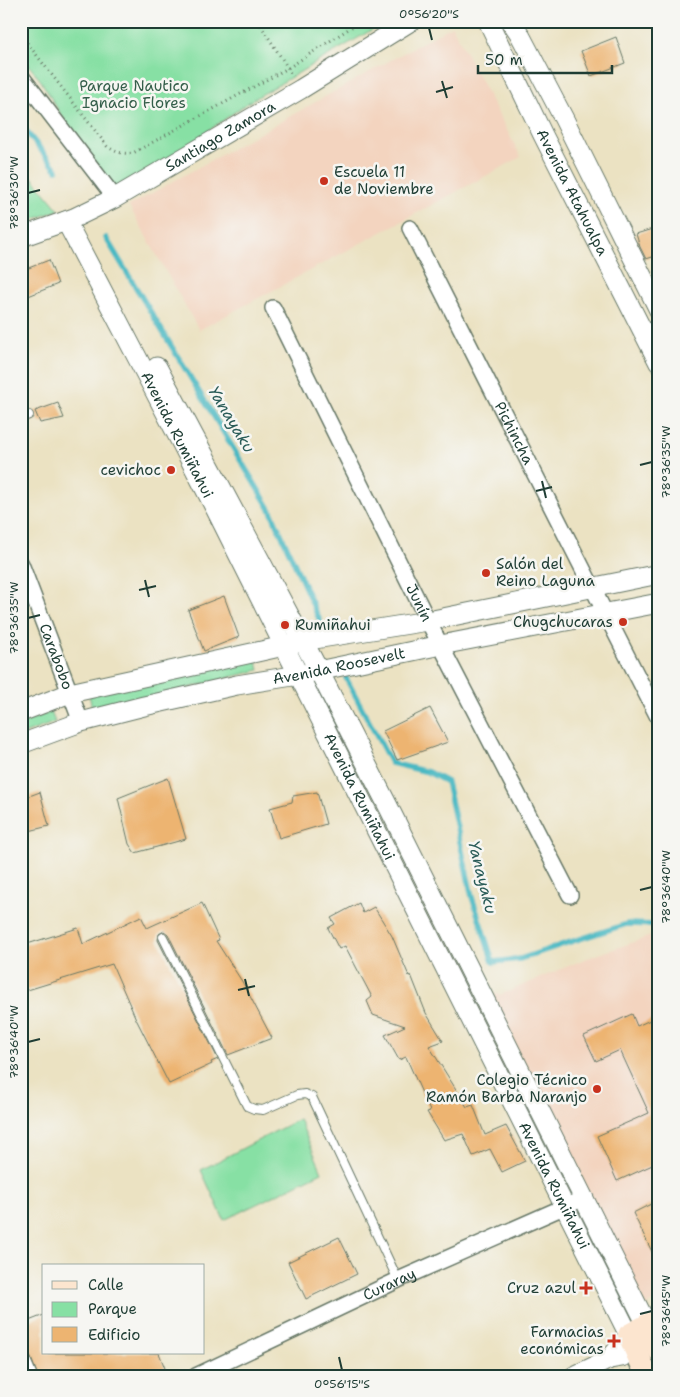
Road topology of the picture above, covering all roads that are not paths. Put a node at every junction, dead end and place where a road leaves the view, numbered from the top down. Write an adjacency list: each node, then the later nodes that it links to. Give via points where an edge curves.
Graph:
1 (411, 21): 5 (street, Santiago Zamora)
2 (488, 21): 11 (street, Avenida Atahualpa)
3 (511, 21): 10 (street, Avenida Atahualpa, via 564,118)
4 (21, 76): 5 (street)
5 (112, 199): 6 (street, Santiago Zamora)
6 (72, 218): 8 (street, Santiago Zamora); 14 (street, Avenida Rumiñahui)
7 (410, 228): 17 (street, Pichincha)
8 (21, 237)
9 (273, 308): 20 (street, Junín)
10 (659, 310)
11 (659, 363)
12 (30, 415): 13 (lane)
13 (21, 418)
14 (222, 507): 22 (street, Avenida Rumiñahui); 24 (street, Avenida Rumiñahui)
15 (21, 564): 28 (street, Carabobo)
16 (659, 574): 17 (street, Avenida Roosevelt)
17 (592, 588): 19 (street, Pichincha); 20 (street, Avenida Roosevelt)
18 (659, 602): 19 (street, Avenida Roosevelt)
19 (604, 612): 23 (street, Avenida Roosevelt); 30 (street, Pichincha)
20 (428, 621): 21 (street, Avenida Roosevelt); 23 (street, Junín)
21 (355, 632): 22 (street, Avenida Roosevelt); 25 (street)
22 (302, 641): 24 (street, Avenida Roosevelt); 26 (street, Avenida Rumiñahui)
23 (441, 645): 25 (street, Avenida Roosevelt); 35 (street, Junín)
24 (284, 646): 27 (street, Avenida Rumiñahui); 28 (street, Avenida Roosevelt)
25 (364, 661): 26 (street, Avenida Roosevelt)
26 (319, 671): 27 (street, Avenida Roosevelt); 33 (street, Avenida Rumiñahui)
27 (299, 675): 31 (street, Avenida Roosevelt, via 237,685); 34 (street, Avenida Rumiñahui)
28 (70, 693): 29 (street, Avenida Roosevelt); 31 (street, Carabobo)
29 (21, 712)
30 (659, 719)
31 (81, 722): 32 (street, Avenida Roosevelt)
32 (21, 744)
33 (389, 808): 34 (street); 37 (street, Avenida Rumiñahui)
34 (370, 818): 38 (street, Avenida Rumiñahui)
35 (570, 896)
36 (163, 937): 43 (lane, via 247,1106 263,1110 297,1094 312,1097)
37 (457, 944): 38 (street); 39 (street, Avenida Rumiñahui)
38 (438, 954): 40 (street, Avenida Rumiñahui)
39 (515, 1060): 40 (street); 41 (street, Avenida Rumiñahui)
40 (496, 1069): 42 (street, Avenida Rumiñahui)
41 (584, 1198): 42 (street, Curaray); 44 (street, Avenida Rumiñahui)
42 (564, 1206): 43 (street, Curaray); 44 (street, Avenida Rumiñahui)
43 (398, 1280): 49 (street, Curaray)
44 (645, 1326): 45 (main road, Avenida Rumiñahui); 46 (street)
45 (653, 1349): 46 (street); 51 (main road, Avenida Rumiñahui)
46 (610, 1359): 50 (street)
47 (21, 1362): 48 (street)
48 (27, 1376)
49 (196, 1376)
50 (574, 1376)
51 (646, 1376)

